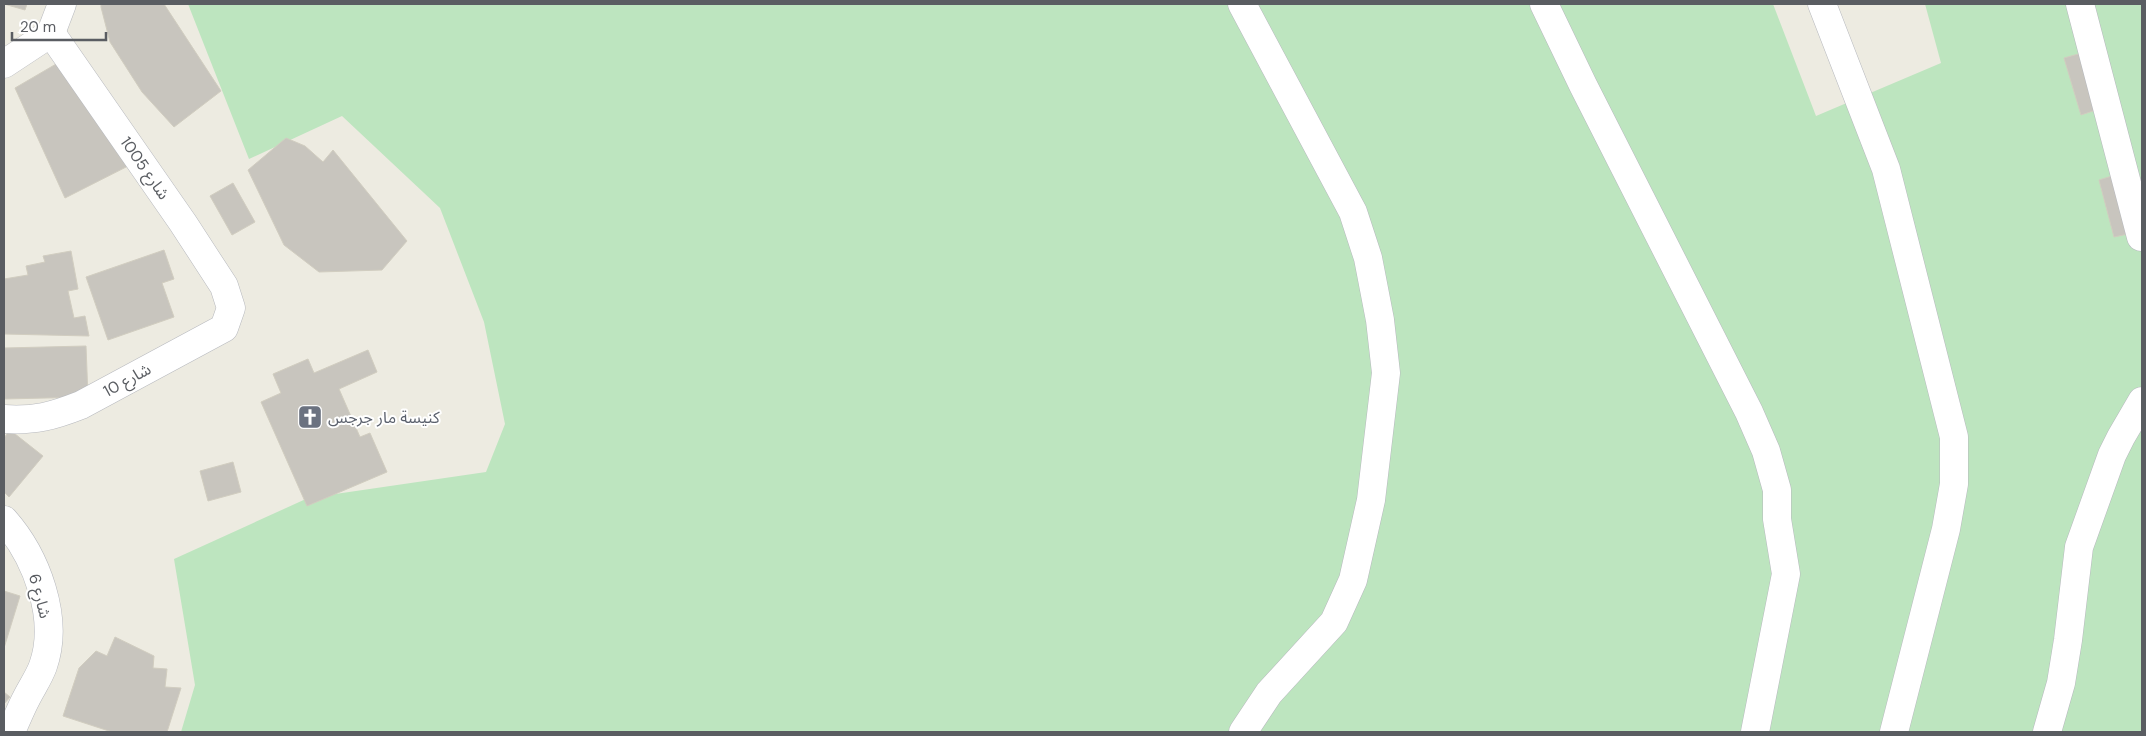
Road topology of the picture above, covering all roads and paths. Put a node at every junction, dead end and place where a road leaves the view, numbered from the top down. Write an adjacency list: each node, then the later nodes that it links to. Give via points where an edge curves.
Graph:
1 (62, 4): 6 (street)
2 (1242, 4): 14 (street, via 1353,212 1368,258 1386,373 1371,500 1353,580 1334,622 1269,693)
3 (1544, 4): 15 (street, via 1766,451 1778,490 1777,519 1786,574)
4 (1822, 4): 16 (street, via 1886,169 1954,437 1954,484 1946,529)
5 (2080, 4): 8 (street)
6 (51, 33): 7 (street); 9 (street, شارع 1005, via 204,254 224,286)
7 (4, 64)
8 (2141, 237)
9 (231, 308): 11 (street, شارع 10, via 224,328 82,405 29,420)
10 (2142, 401): 17 (street, via 2120,436 2079,547 2061,683)
11 (4, 419)
12 (4, 520): 13 (street, شارع 6, via 16,534 36,574 48,628 43,667)
13 (11, 732)
14 (1242, 732)
15 (1755, 732)
16 (1894, 732)
17 (2047, 732)

